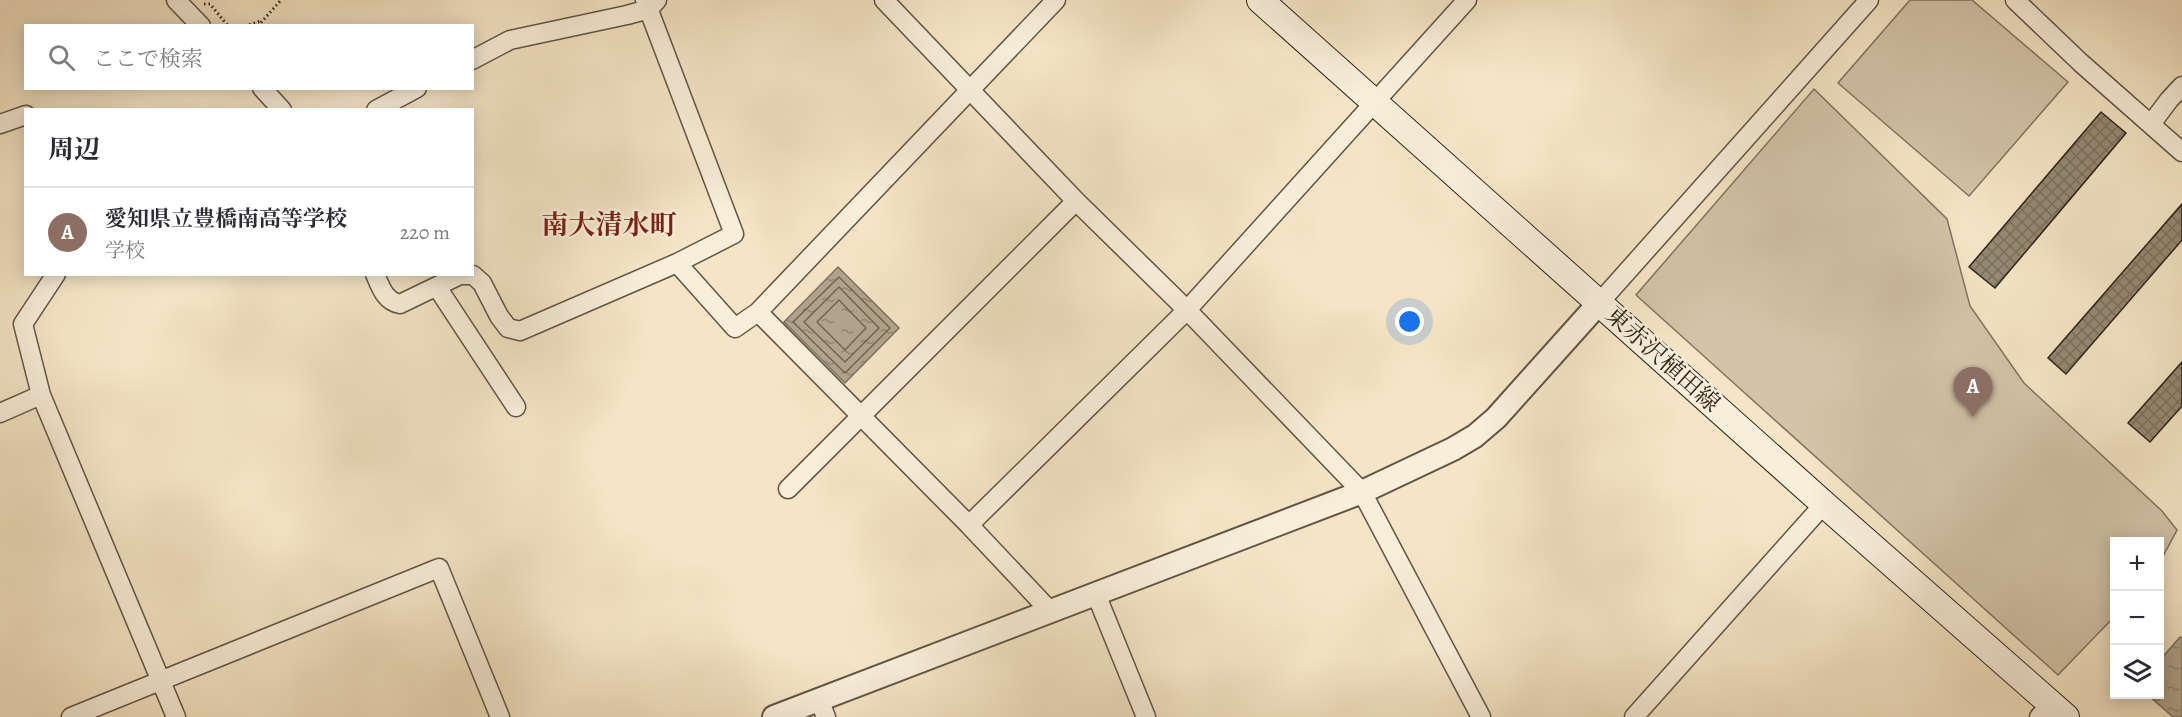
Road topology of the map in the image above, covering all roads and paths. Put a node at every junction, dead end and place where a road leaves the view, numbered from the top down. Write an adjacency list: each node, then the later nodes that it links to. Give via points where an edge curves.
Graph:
1 (176, 0): 11 (street)
2 (281, 0): 10 (path)
3 (884, 0): 18 (street)
4 (1056, 0): 18 (street)
5 (1260, 0): 19 (main road, 東赤沢植田線)
6 (1467, 0): 19 (street)
7 (1869, 0): 33 (street)
8 (2015, 0): 24 (street)
9 (650, 3): 14 (street, via 627,15 510,40); 27 (street, via 734,234)
10 (262, 20): 12 (path); 13 (path)
11 (199, 24)
12 (251, 24)
13 (259, 24)
14 (474, 59)
15 (2182, 86): 24 (street)
16 (264, 90): 20 (street)
17 (413, 90): 21 (street)
18 (970, 90): 26 (street); 35 (street)
19 (1376, 103): 33 (main road, 東赤沢植田線); 34 (street)
20 (280, 108)
21 (380, 108)
22 (24, 116): 23 (street)
23 (0, 124)
24 (2151, 124): 25 (street)
25 (2182, 152)
26 (1076, 201): 34 (street); 39 (street)
27 (677, 262): 31 (street, via 520,331 508,328); 35 (street, via 735,328)
28 (55, 276): 36 (street, via 23,324)
29 (376, 276): 32 (street, via 385,296 400,304)
30 (458, 276): 32 (street)
31 (474, 276)
32 (437, 287): 37 (street)
33 (1600, 302): 41 (street, via 1475,436); 42 (main road, 東赤沢植田線)
34 (1187, 310): 41 (street); 43 (street)
35 (758, 312): 39 (street)
36 (41, 395): 38 (street); 46 (street)
37 (516, 406)
38 (0, 413)
39 (862, 417): 40 (street); 43 (street)
40 (788, 489)
41 (1362, 492): 44 (street); 54 (street)
42 (1824, 504): 48 (main road, 東赤沢植田線); 55 (street)
43 (969, 525): 45 (street)
44 (1096, 594): 45 (street); 53 (street)
45 (1051, 612): 47 (street)
46 (161, 680): 49 (street); 50 (street); 51 (street, via 439,568)
47 (822, 708): 52 (street)
48 (2052, 712)
49 (71, 717)
50 (176, 717)
51 (500, 717)
52 (774, 717)
53 (1146, 717)
54 (1481, 717)
55 (1634, 717)

